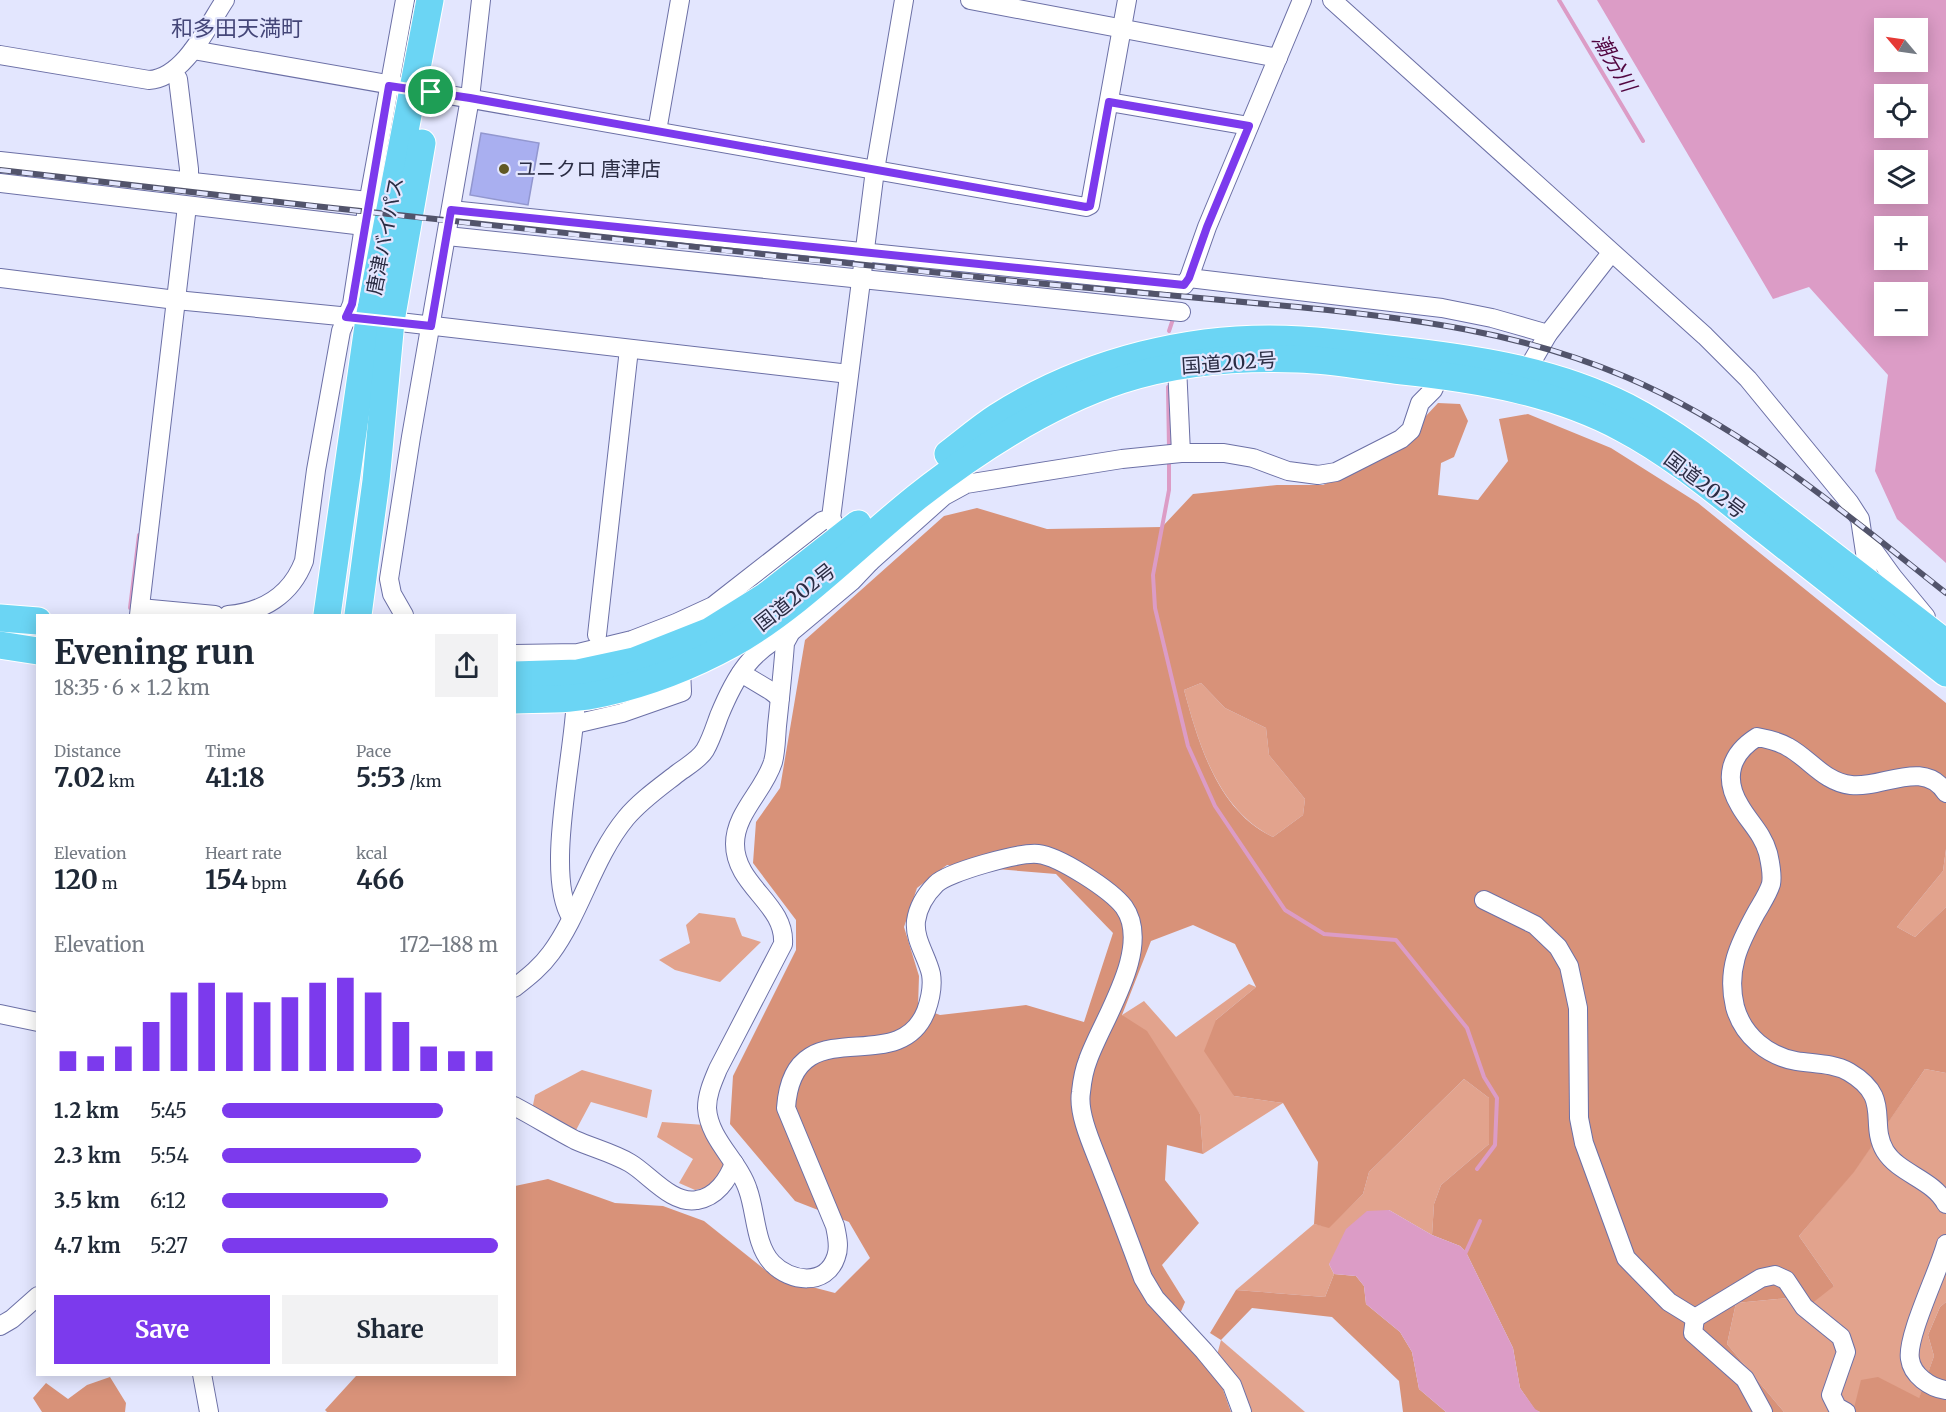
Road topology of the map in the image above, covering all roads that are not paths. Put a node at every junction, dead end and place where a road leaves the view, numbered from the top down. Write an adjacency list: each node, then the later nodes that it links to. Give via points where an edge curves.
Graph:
1 (225, 0): 13 (street)
2 (405, 0): 17 (street)
3 (430, 0): 17 (highway, 唐津バイパス)
4 (447, 0): 17 (highway, 唐津バイパス)
5 (481, 0): 18 (street)
6 (680, 0): 21 (street)
7 (904, 0): 23 (street)
8 (970, 0): 12 (street)
9 (1126, 0): 12 (street)
10 (1302, 0): 15 (street)
11 (1332, 0): 32 (street)
12 (1122, 27): 15 (street); 19 (street)
13 (193, 50): 16 (street); 17 (street)
14 (0, 55): 16 (street, via 148,80 159,80)
15 (1278, 58): 20 (street)
16 (173, 72): 25 (street, via 178,79)
17 (412, 89): 18 (street); 26 (street); 38 (highway, 唐津バイパス)
18 (470, 98): 21 (street); 28 (street)
19 (1109, 102): 20 (street); 23 (street, via 1090,206)
20 (1249, 126): 34 (street)
21 (657, 131): 23 (street)
22 (0, 161): 25 (street)
23 (875, 170): 31 (street)
24 (0, 183): 27 (street)
25 (189, 183): 26 (street)
26 (368, 201): 29 (street)
27 (187, 206): 29 (street); 36 (street)
28 (451, 210): 30 (street); 31 (street)
29 (364, 226): 38 (street, via 352,304)
30 (447, 236): 35 (street); 39 (street)
31 (864, 253): 34 (street, via 1184,285); 35 (street)
32 (1611, 253): 40 (street); 48 (street, via 1748,379 1849,502 1860,519)
33 (0, 278): 36 (street)
34 (1189, 278): 40 (street, via 1443,308)
35 (861, 280): 37 (street); 43 (street)
36 (176, 300): 38 (street); 51 (street)
37 (1181, 312)
38 (368, 319): 39 (street); 53 (street, via 316,470 299,574 267,605); 54 (highway, 唐津バイパス); 55 (highway, 唐津バイパス, via 376,481)
39 (431, 326): 41 (street); 56 (street, via 389,579)
40 (1548, 334): 45 (street)
41 (629, 349): 43 (street); 61 (street)
42 (1177, 366): 44 (highway, 国道202号, via 1243,359 1301,359); 46 (street); 47 (highway, 国道202号, via 1121,380 1073,399 1013,431)
43 (849, 374): 49 (street)
44 (1440, 375): 45 (highway, 国道202号); 46 (street, via 1420,404 1411,430 1336,472 1318,475 1288,471 1253,458 1224,453)
45 (1522, 379): 49 (highway, 国道202号, via 1443,355 1300,340 1247,339 1170,348 1100,367 1056,385 997,417 904,486); 50 (highway, 国道202号, via 1575,385 1627,407 1692,446); 60 (highway, 国道202号, via 1621,427 1676,460)
46 (1181, 453): 47 (street)
47 (963, 475): 49 (highway, 国道202号, via 919,496)
48 (1862, 532): 50 (street); 62 (street)
49 (850, 541): 59 (street, via 852,581); 69 (highway, 国道202号, via 801,553 766,596 710,631); 69 (highway, 国道202号, via 788,605 735,642 604,705)
50 (1868, 582): 60 (street); 62 (highway, 国道202号)
51 (139, 611): 52 (street)
52 (195, 614)
53 (237, 614)
54 (327, 614)
55 (358, 614)
56 (403, 614)
57 (0, 618): 58 (highway)
58 (36, 621)
59 (791, 633): 66 (street, via 777,638 749,659); 70 (street, via 785,644)
60 (1895, 633): 67 (highway, 国道202号)
61 (597, 635)
62 (1946, 642)
63 (0, 645): 64 (highway)
64 (36, 651)
65 (516, 655): 69 (street)
66 (741, 673): 70 (street); 74 (street, via 706,749 628,816 611,840)
67 (1946, 673)
68 (516, 675): 69 (highway, 国道202号)
69 (577, 687): 71 (highway, 国道202号); 74 (street, via 559,853 565,907)
70 (780, 698): 79 (street, via 773,761 738,824 735,844 745,878 778,919 784,932 783,944 718,1069 709,1089 707,1107 710,1122)
71 (516, 700)
72 (1946, 793): 80 (street, via 1941,784 1927,777 1900,776 1868,785 1837,782 1789,747 1757,737 1743,745 1730,772 1740,806 1757,828 1771,868 1771,884 1738,945 1732,965 1732,988 1743,1026 1759,1045 1782,1058 1833,1065 1870,1090 1878,1104 1881,1141 1886,1152 1934,1188)
73 (1484, 900): 83 (street, via 1535,925 1558,947 1569,966 1578,1008 1579,1118 1584,1143 1626,1258 1669,1302)
74 (572, 917): 75 (street, via 550,954)
75 (516, 986)
76 (0, 1014): 77 (street)
77 (36, 1022)
78 (516, 1107): 79 (street, via 576,1140 630,1162 685,1200 716,1192 729,1177)
79 (734, 1163): 88 (street, via 748,1188 761,1243 770,1261 781,1272 807,1280 828,1270 839,1246 836,1226 786,1108 794,1075 803,1060 820,1051 890,1043 910,1034 922,1019 930,999 931,975 918,940 916,921 923,898 938,882 1023,855 1055,858 1108,891 1125,908 1133,927 1133,948 1122,982 1087,1061 1080,1096 1086,1128 1143,1278 1155,1298 1232,1385)
80 (1946, 1204)
81 (1946, 1245): 86 (street, via 1911,1339 1909,1358 1914,1371 1925,1382)
82 (36, 1298): 84 (street)
83 (1695, 1318): 89 (street, via 1693,1333 1745,1379); 90 (street, via 1761,1278 1775,1275 1786,1280 1804,1306 1841,1337 1845,1352 1831,1395 1837,1407)
84 (0, 1326)
85 (202, 1376): 87 (street)
86 (1946, 1390)
87 (210, 1412)
88 (1242, 1412)
89 (1763, 1412)
90 (1846, 1412)

